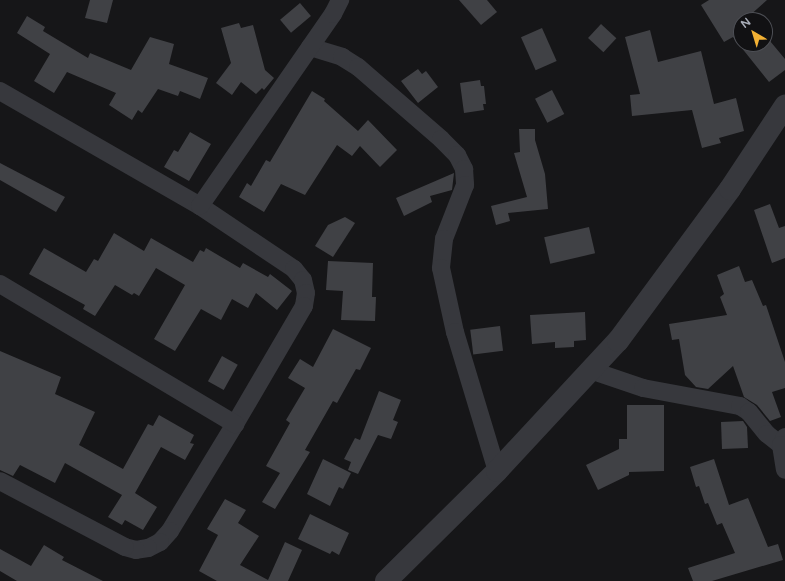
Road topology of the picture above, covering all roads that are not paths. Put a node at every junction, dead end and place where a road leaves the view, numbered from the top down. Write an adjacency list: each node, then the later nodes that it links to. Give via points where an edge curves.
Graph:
1 (340, 0): 2 (street)
2 (310, 47): 5 (street); 11 (street, via 342,57 358,67 441,139 457,155 464,170 465,185 444,238 441,268 455,332)
3 (0, 91): 5 (street)
4 (785, 106): 7 (street, via 730,189)
5 (200, 206): 8 (street, via 294,269 303,280 306,293 304,306)
6 (0, 284): 8 (street)
7 (593, 371): 9 (street, via 643,388 740,406 749,412 767,434); 11 (street)
8 (235, 424): 12 (street, via 170,530 148,548 136,550 125,547)
9 (783, 441): 10 (street)
10 (785, 470)
11 (497, 471): 13 (street)
12 (0, 481)
13 (386, 581)

